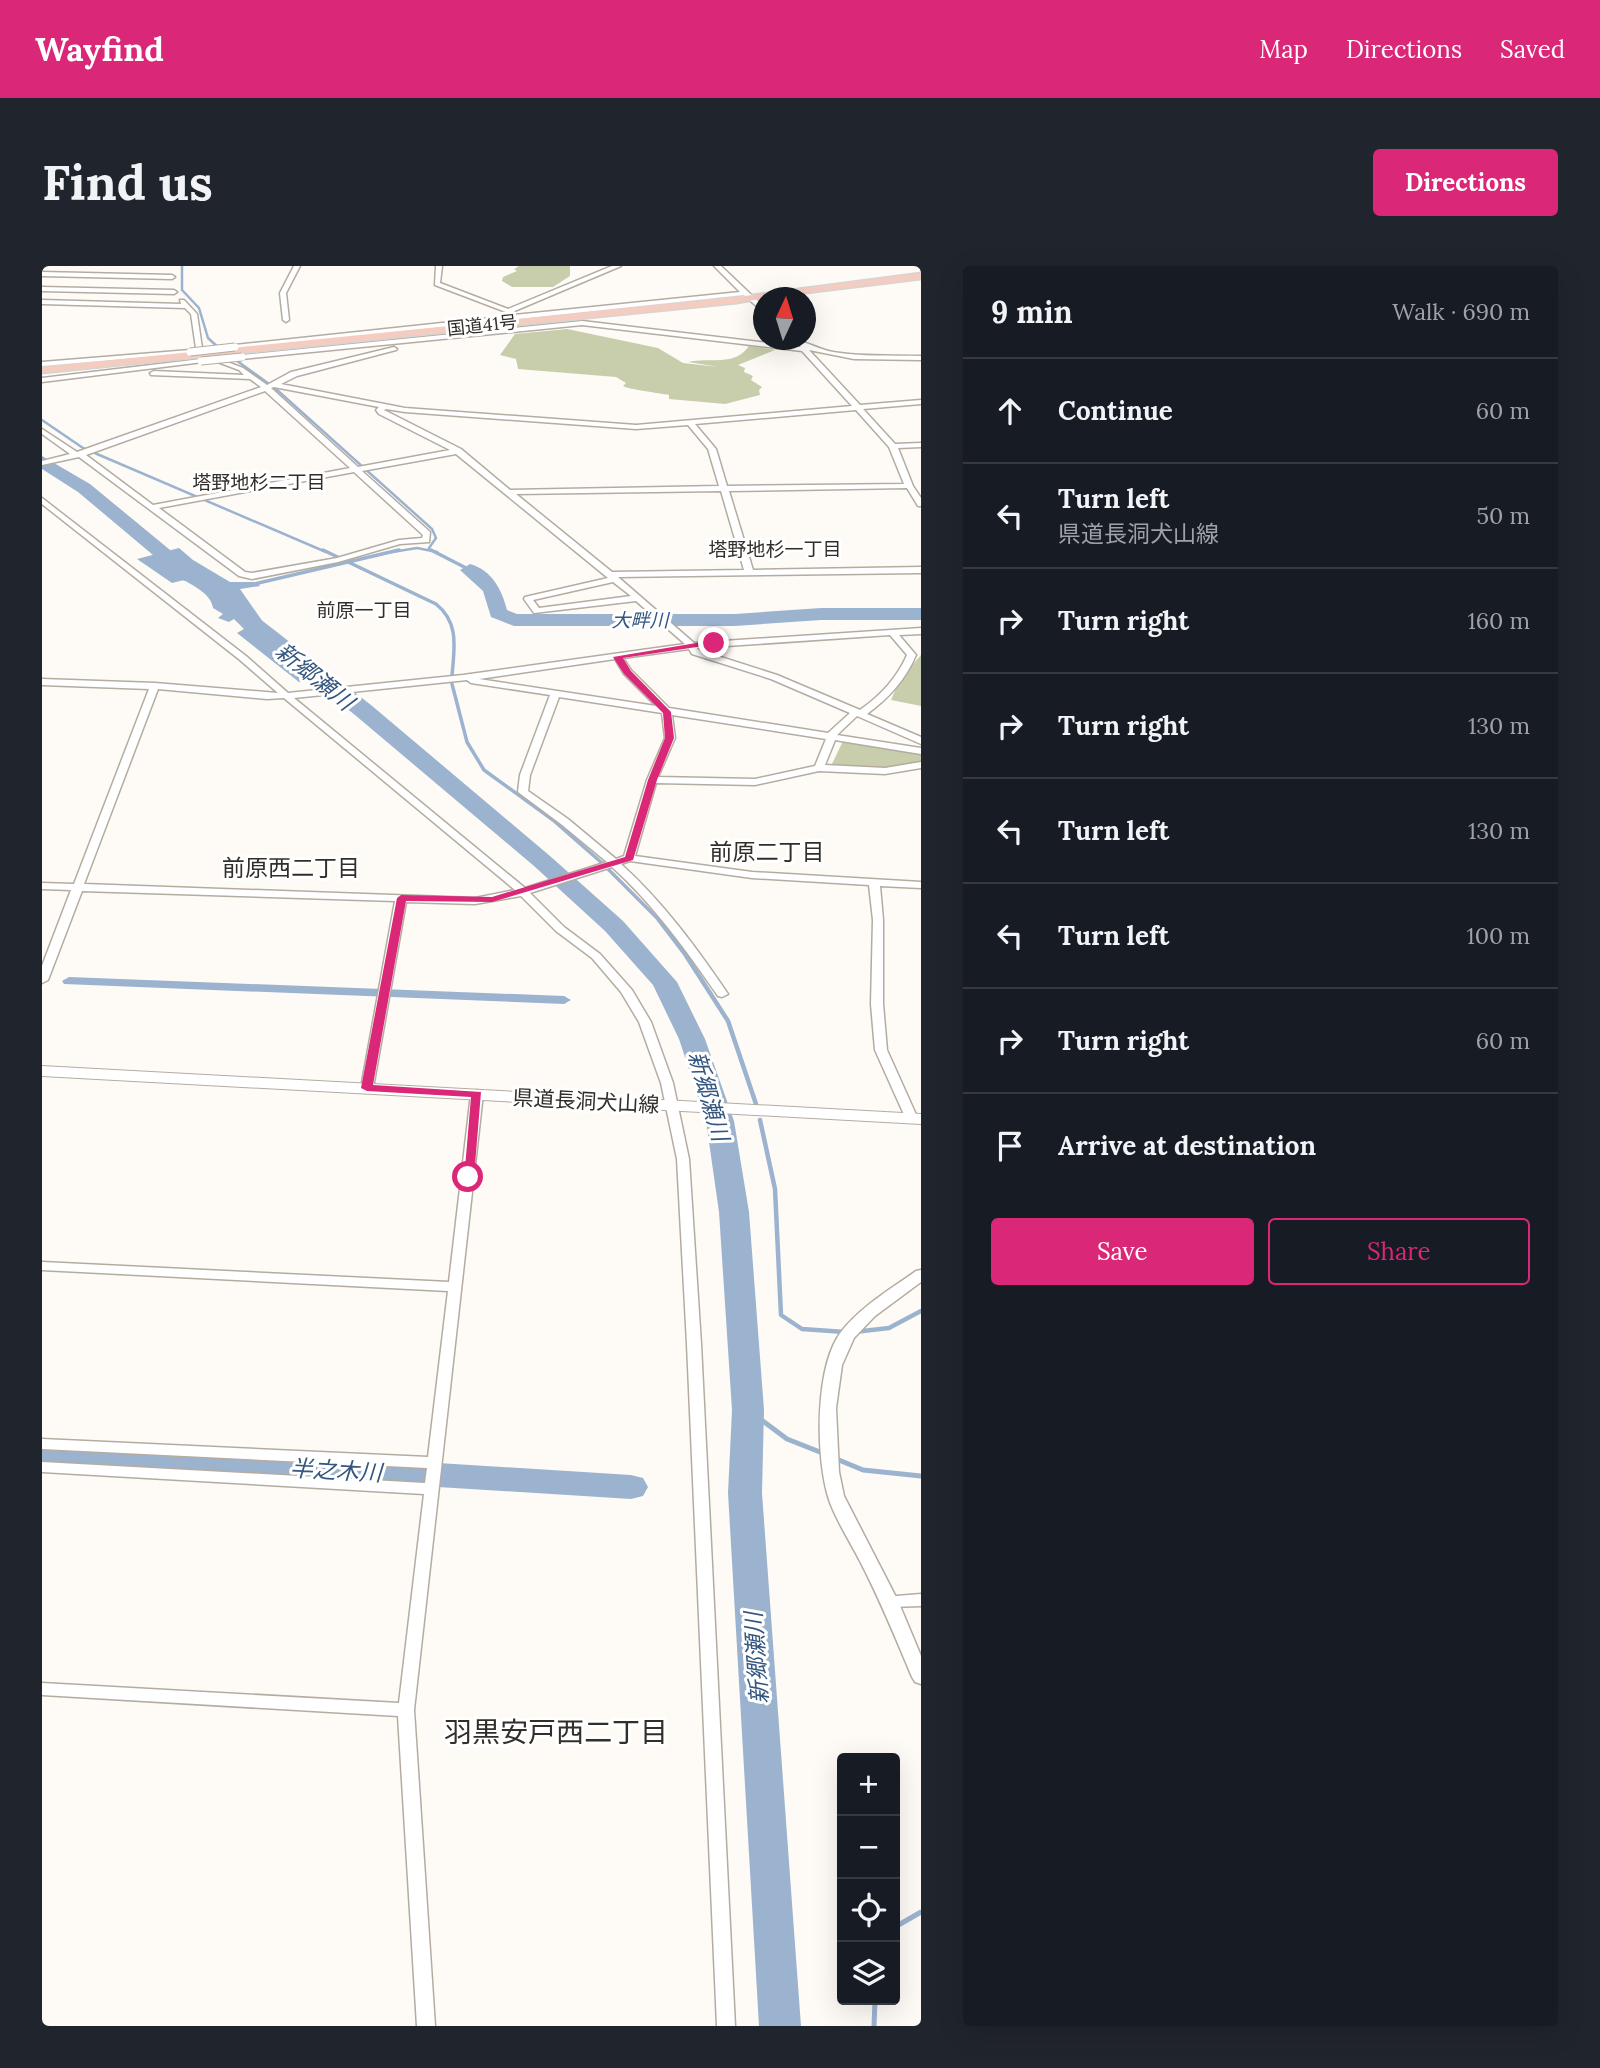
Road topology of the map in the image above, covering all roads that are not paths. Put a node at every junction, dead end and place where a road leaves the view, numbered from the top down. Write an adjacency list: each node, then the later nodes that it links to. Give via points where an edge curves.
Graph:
1 (171, 266): 7 (street)
2 (297, 266): 19 (street, via 283,293)
3 (439, 266): 18 (street, via 437,284)
4 (618, 266): 18 (street)
5 (717, 266): 13 (street)
6 (42, 274): 7 (street)
7 (172, 277): 10 (street)
8 (921, 280): 11 (highway, 国道41号); 12 (highway, 国道41号)
9 (42, 289): 10 (street)
10 (174, 292): 17 (street)
11 (816, 294)
12 (816, 296)
13 (753, 300)
14 (42, 302): 17 (street)
15 (753, 302): 18 (street)
16 (753, 302): 29 (highway, 国道41号)
17 (186, 306): 22 (street, via 194,314)
18 (512, 316): 27 (street, bridge)
19 (286, 320)
20 (424, 339): 21 (street, via 586,323); 28 (street, bridge); 31 (street, via 294,374)
21 (753, 342)
22 (200, 348)
23 (806, 350): 34 (street)
24 (816, 350): 25 (street)
25 (921, 358)
26 (217, 360): 30 (street)
27 (42, 364)
28 (113, 371): 29 (street); 30 (street)
29 (42, 377)
30 (252, 377): 31 (street)
31 (269, 386): 33 (street); 40 (street); 42 (street)
32 (921, 402): 34 (street)
33 (385, 406): 35 (street, via 438,414 636,427); 39 (street, via 382,412)
34 (858, 408): 35 (street); 38 (street)
35 (691, 424): 44 (street, via 712,449)
36 (42, 431): 40 (street)
37 (921, 445): 38 (street)
38 (893, 446): 43 (street)
39 (458, 451): 42 (street); 45 (street)
40 (80, 454): 41 (street); 49 (street)
41 (42, 463)
42 (356, 470): 46 (street); 50 (street, via 427,534 426,540 399,542)
43 (909, 486): 44 (street); 48 (street)
44 (724, 489): 45 (street); 52 (street)
45 (509, 492): 53 (street)
46 (211, 497): 49 (street)
47 (42, 500): 63 (street)
48 (921, 504)
49 (153, 508): 50 (street, via 242,574)
50 (338, 560)
51 (921, 570): 52 (street)
52 (748, 572): 53 (street)
53 (612, 577): 54 (street); 54 (street, via 528,599 537,611)
54 (638, 598): 57 (street)
55 (921, 631): 56 (street)
56 (893, 634): 57 (street); 65 (street, via 912,655 909,664 879,702)
57 (692, 646): 58 (street); 65 (street, via 702,656 774,677)
58 (618, 657): 59 (street); 64 (street, via 627,673)
59 (463, 678): 62 (street); 63 (street)
60 (42, 682): 61 (street)
61 (155, 686): 63 (street); 77 (street)
62 (555, 695): 64 (street); 73 (street, via 523,792)
63 (287, 696): 78 (street)
64 (667, 712): 66 (street); 71 (street, via 670,738)
65 (858, 713): 66 (street, via 833,733); 67 (street)
66 (834, 738): 68 (street); 70 (street)
67 (921, 741)
68 (921, 751)
69 (921, 765): 70 (street, via 885,771)
70 (819, 768): 71 (street, via 755,782)
71 (652, 780): 72 (street)
72 (629, 858): 73 (street); 74 (street, via 752,874)
73 (614, 864): 78 (street); 81 (street, via 676,929)
74 (874, 882): 75 (street); 86 (street, via 881,1049)
75 (921, 885)
76 (42, 886): 77 (street)
77 (78, 887): 79 (street); 80 (street)
78 (523, 892): 79 (street, via 475,901); 85 (street, via 596,956 626,990 659,1057)
79 (401, 898): 83 (street)
80 (42, 980)
81 (722, 994)
82 (42, 1071): 83 (main road, 県道長洞犬山線)
83 (367, 1088): 84 (main road, 県道長洞犬山線)
84 (477, 1094): 85 (main road, 県道長洞犬山線); 89 (street)
85 (671, 1105): 86 (main road, 県道長洞犬山線); 100 (street, via 683,1158)
86 (917, 1119)
87 (42, 1266): 89 (street)
88 (921, 1275): 95 (street, via 850,1331 829,1385 836,1496)
89 (455, 1287): 91 (street)
90 (42, 1444): 91 (street)
91 (434, 1464): 93 (street)
92 (42, 1467): 93 (street)
93 (433, 1489): 98 (street)
94 (921, 1600): 95 (street)
95 (889, 1601): 96 (street)
96 (921, 1677)
97 (42, 1689): 98 (street)
98 (406, 1710): 99 (street)
99 (426, 2026)
100 (726, 2026)

